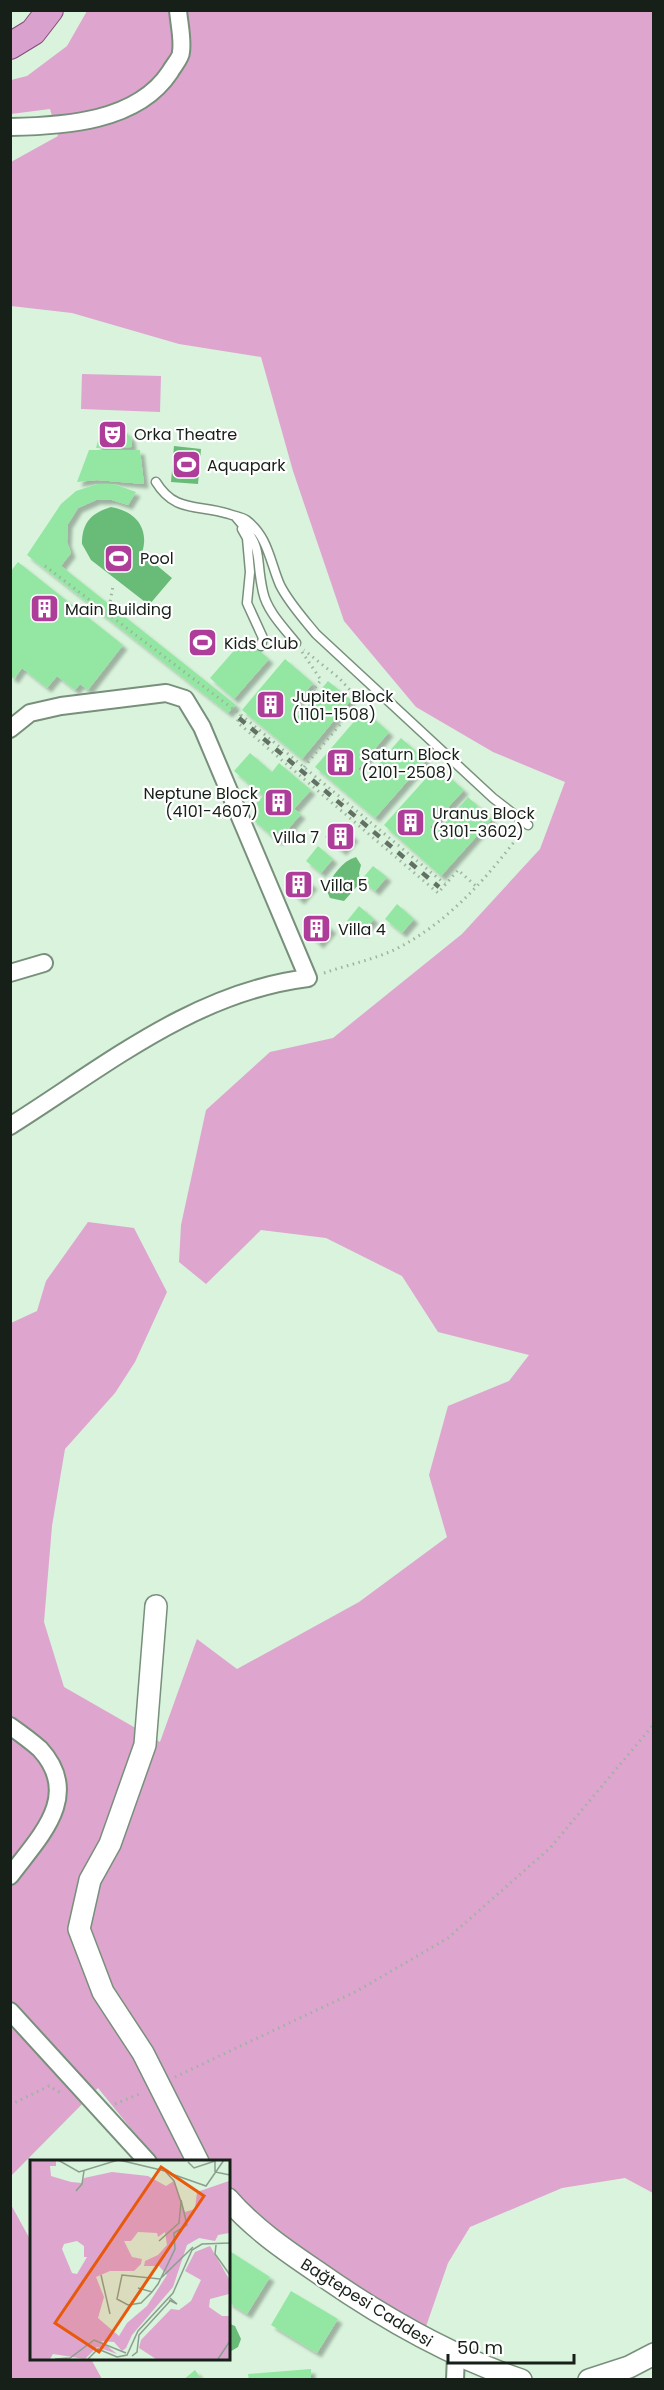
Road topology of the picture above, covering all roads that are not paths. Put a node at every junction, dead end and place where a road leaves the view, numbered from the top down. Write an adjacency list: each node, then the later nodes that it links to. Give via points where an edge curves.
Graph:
1 (50, 10): 3 (main road, via 33,32)
2 (178, 10): 4 (street, via 182,53 165,79 142,99 123,110 78,122)
3 (10, 46)
4 (10, 127)
5 (156, 482): 6 (lane, via 165,497)
6 (235, 516): 7 (lane, via 255,539 263,594); 8 (lane, via 247,538 247,603 263,638); 10 (lane, via 245,519 266,542 280,585 316,634 485,791)
7 (296, 643)
8 (261, 646)
9 (10, 729): 13 (street, via 30,713 60,706 166,693 185,699 202,727 308,978 257,988 168,1024)
10 (528, 825)
11 (44, 963): 12 (street)
12 (10, 973)
13 (10, 1126)
14 (156, 1606): 19 (street, via 145,1745 110,1844 90,1880 79,1929 103,1992 143,2053)
15 (10, 1726): 16 (street, via 39,1749 56,1770 60,1791 54,1815)
16 (10, 1876)
17 (10, 2012): 18 (street)
18 (146, 2160)
19 (197, 2160)
20 (230, 2201): 22 (street, Bağtepesi Caddesi, via 278,2245 345,2291)
21 (654, 2354): 23 (street)
22 (456, 2355): 24 (street); 25 (street, Bağtepesi Caddesi)
23 (636, 2373): 26 (street)
24 (456, 2379)
25 (521, 2379)
26 (589, 2379)

